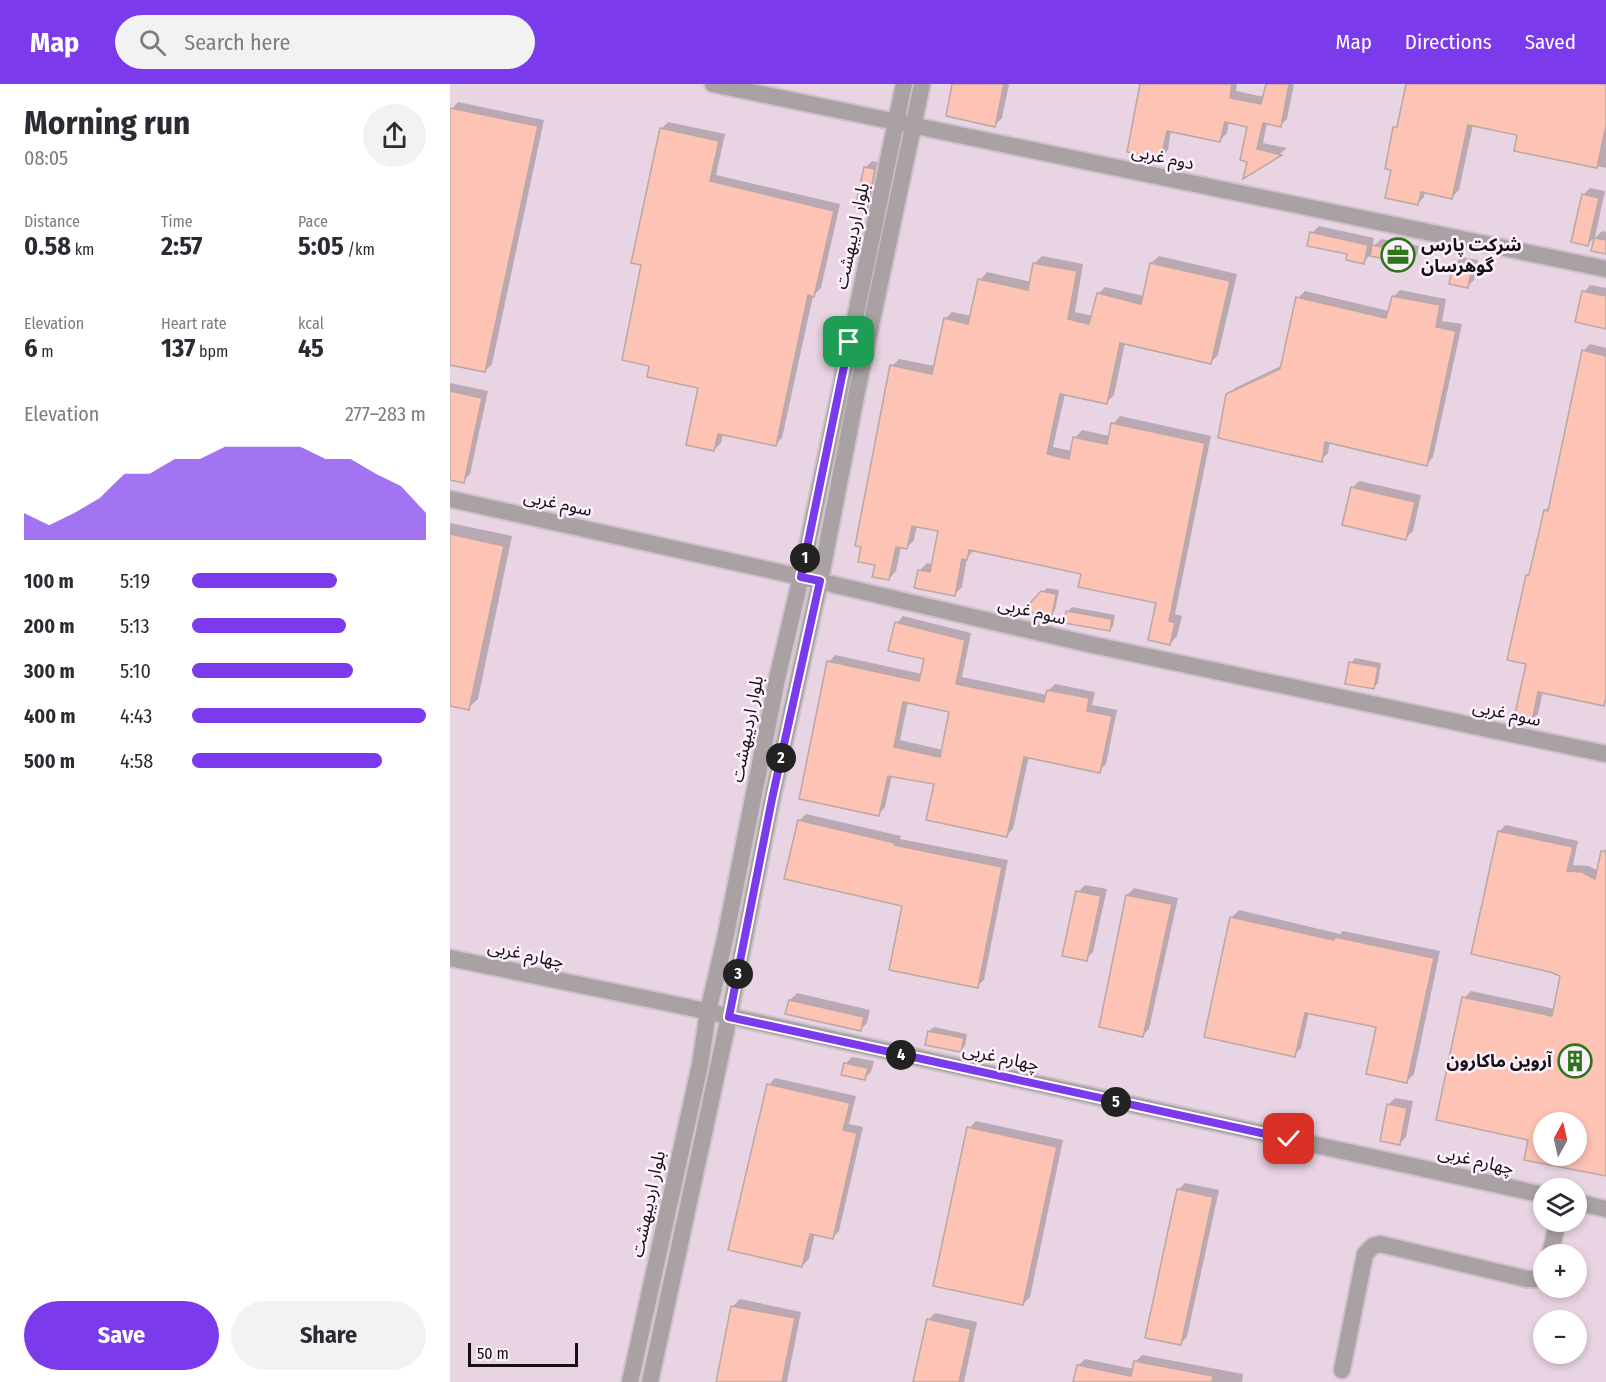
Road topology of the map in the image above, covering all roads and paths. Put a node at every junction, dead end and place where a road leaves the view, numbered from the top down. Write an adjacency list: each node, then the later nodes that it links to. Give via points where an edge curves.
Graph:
1 (713, 84): 4 (street, دوم غربی)
2 (904, 84): 4 (street, بلوار اردیبهشت)
3 (922, 84): 5 (street, بلوار اردیبهشت)
4 (896, 122): 5 (street, دوم غربی); 8 (street, بلوار اردیبهشت)
5 (913, 126): 6 (street, دوم غربی); 9 (street, بلوار اردیبهشت)
6 (1606, 268)
7 (450, 499): 8 (street, سوم غربی)
8 (801, 577): 9 (street, سوم غربی); 12 (street, بلوار اردیبهشت)
9 (820, 581): 10 (street, سوم غربی, via 1084,643); 13 (street, بلوار اردیبهشت)
10 (1606, 754)
11 (450, 958): 12 (street, چهارم غربی)
12 (708, 1012): 13 (street, چهارم غربی); 19 (street, بلوار اردیبهشت, via 700,1065)
13 (729, 1017): 14 (street, چهارم غربی); 20 (street, بلوار اردیبهشت)
14 (1533, 1193)
15 (1587, 1205): 16 (street)
16 (1606, 1209)
17 (1533, 1280): 18 (street, via 1390,1246 1373,1246 1365,1254)
18 (1342, 1370)
19 (630, 1382)
20 (650, 1382)

